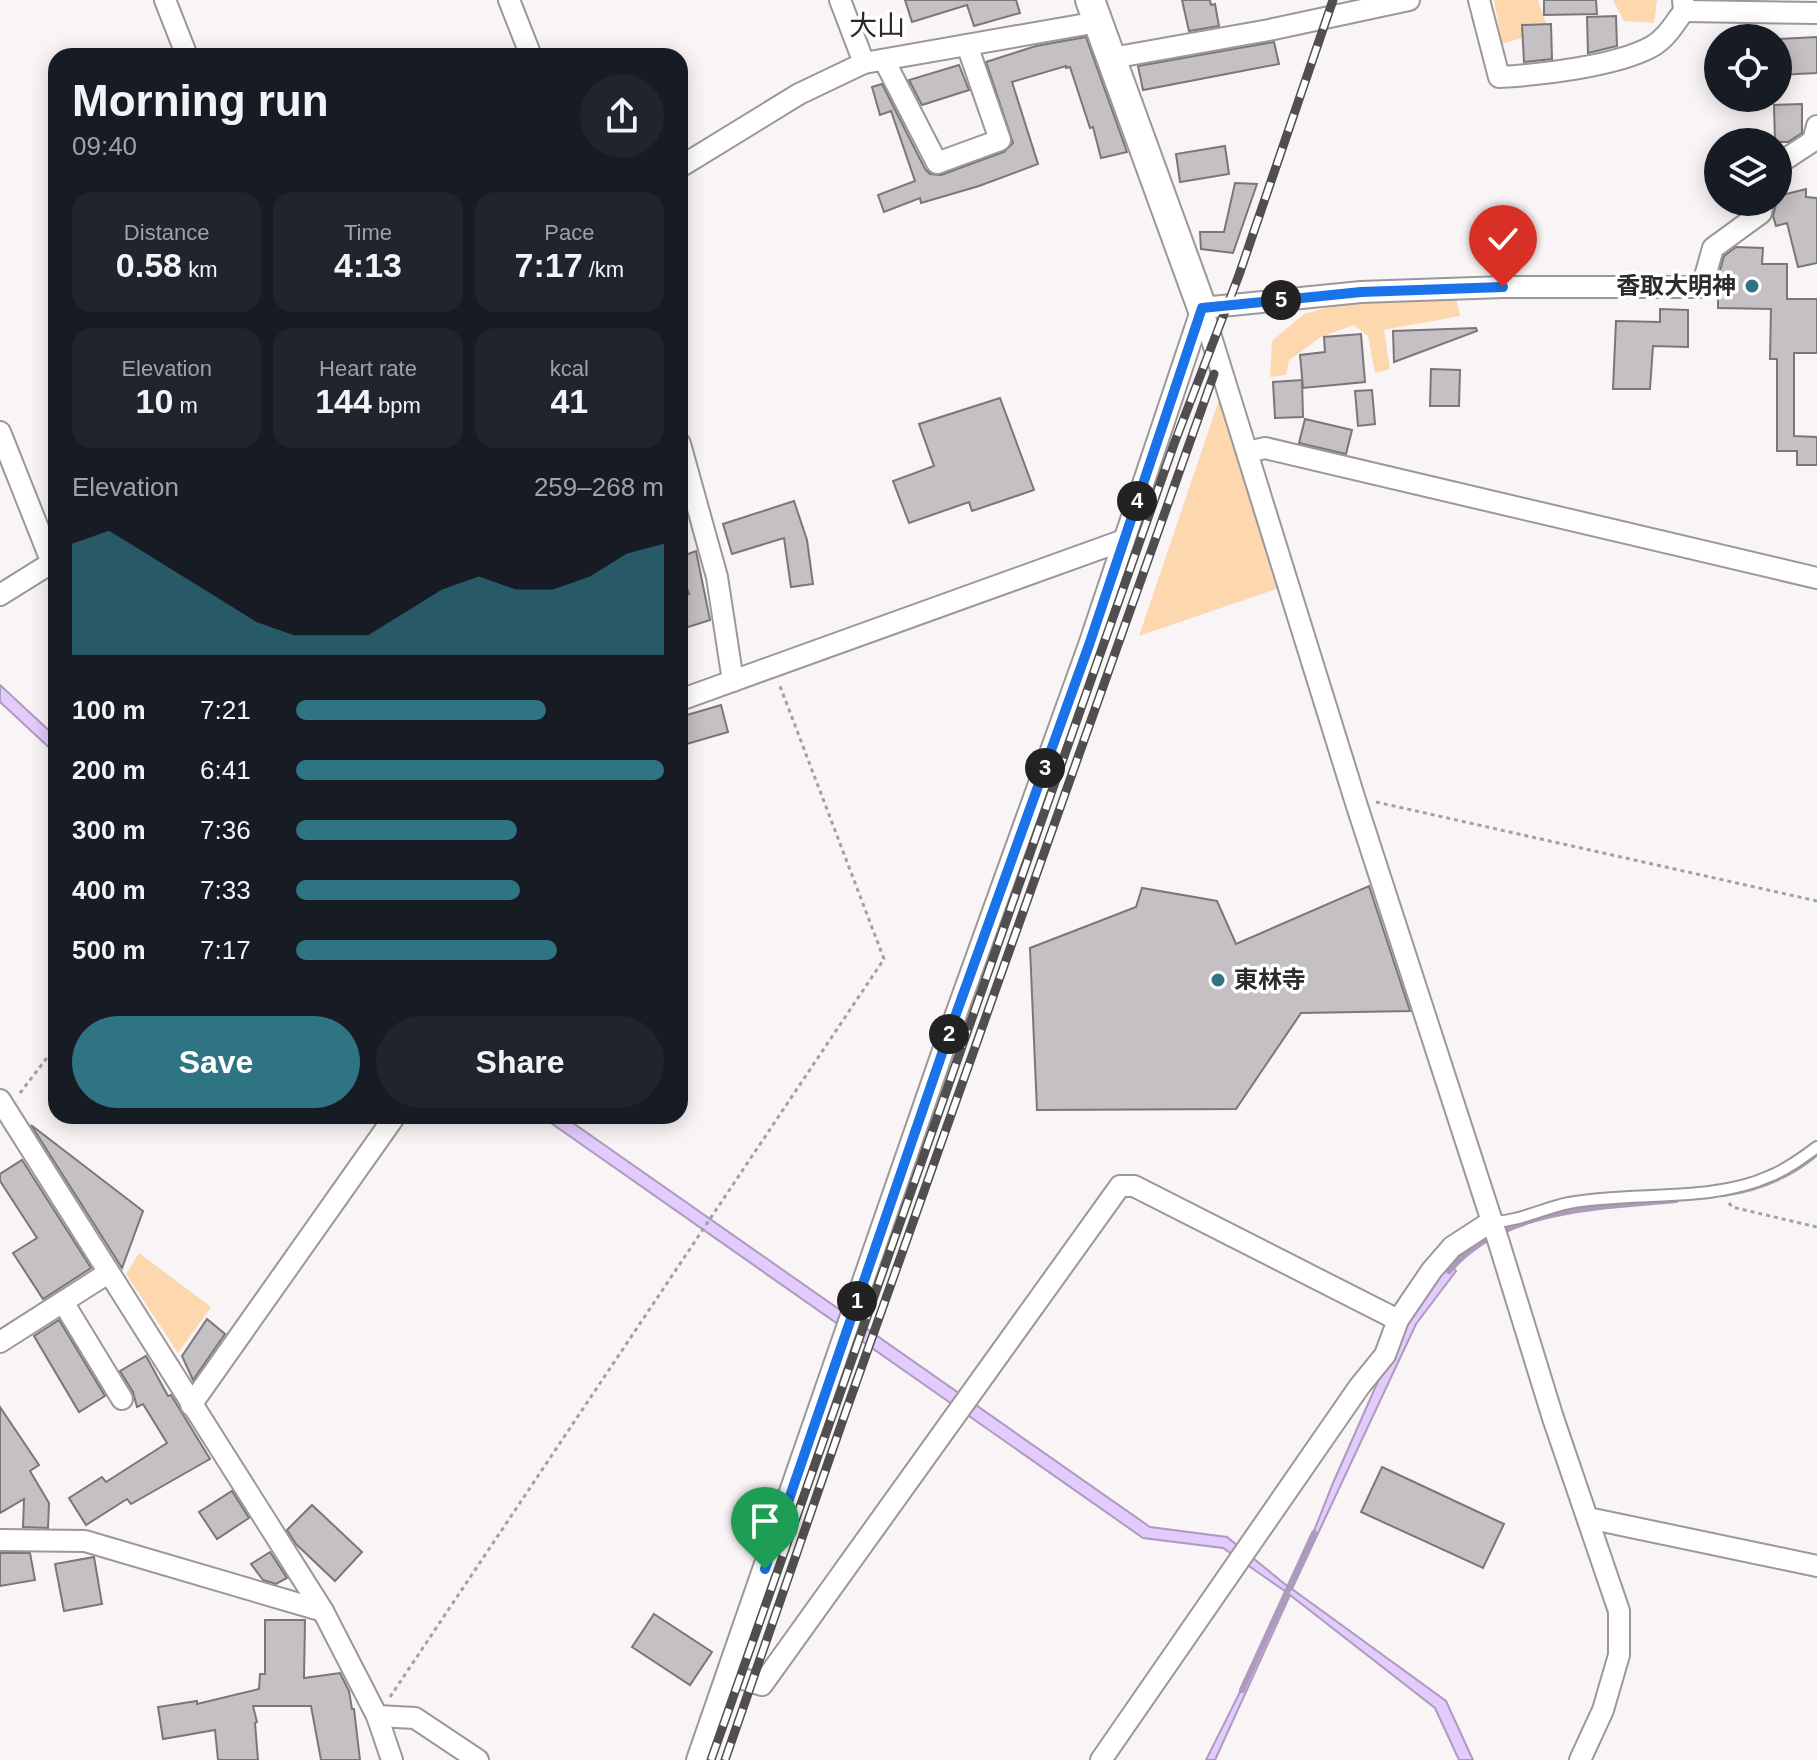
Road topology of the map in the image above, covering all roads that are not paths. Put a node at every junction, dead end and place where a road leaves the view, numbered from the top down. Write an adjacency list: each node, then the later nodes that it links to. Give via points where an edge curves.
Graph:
1 (165, 0): 10 (street)
2 (509, 0): 11 (street)
3 (840, 0): 13 (street)
4 (1409, 0): 12 (street)
5 (1479, 0): 6 (street, via 1499,77 1543,74 1650,48 1663,39)
6 (1683, 5): 8 (street)
7 (1094, 11): 9 (street); 12 (street)
8 (1817, 13)
9 (967, 45): 13 (street); 13 (street, via 1000,140 937,163)
10 (184, 48)
11 (528, 48)
12 (1112, 58): 18 (street)
13 (874, 61): 16 (street, via 799,94)
14 (1817, 126): 15 (street, via 1813,141)
15 (1792, 155)
16 (688, 162)
17 (1757, 216): 18 (street, via 1713,248 1702,287 1361,292)
18 (1202, 308): 20 (street); 22 (street)
19 (0, 432): 23 (street)
20 (1248, 452): 25 (street, via 1265,448); 32 (street)
21 (688, 473): 27 (street, via 717,577)
22 (1124, 540): 27 (street); 43 (street)
23 (48, 547)
24 (48, 565): 26 (street)
25 (1817, 578)
26 (0, 595)
27 (733, 681): 28 (street)
28 (688, 697)
29 (3, 1105): 33 (street)
30 (389, 1124): 38 (street)
31 (1817, 1147): 32 (lane, via 1769,1177 1743,1185 1594,1199 1505,1223)
32 (1492, 1221): 35 (street, via 1452,1247); 39 (street)
33 (108, 1273): 34 (street); 38 (street)
34 (63, 1302): 36 (street); 37 (street)
35 (1398, 1320): 43 (street, via 1134,1186 1120,1186 762,1685); 48 (street, via 1385,1355)
36 (0, 1342)
37 (122, 1399)
38 (191, 1405): 42 (street)
39 (1588, 1518): 41 (street); 49 (street, via 1619,1611 1619,1655 1603,1710)
40 (0, 1540): 42 (street, via 85,1541)
41 (1817, 1566)
42 (323, 1611): 44 (street)
43 (728, 1674): 47 (street)
44 (377, 1716): 45 (street); 46 (street, via 415,1718)
45 (392, 1760)
46 (478, 1760)
47 (697, 1760)
48 (1101, 1760)
49 (1580, 1760)

